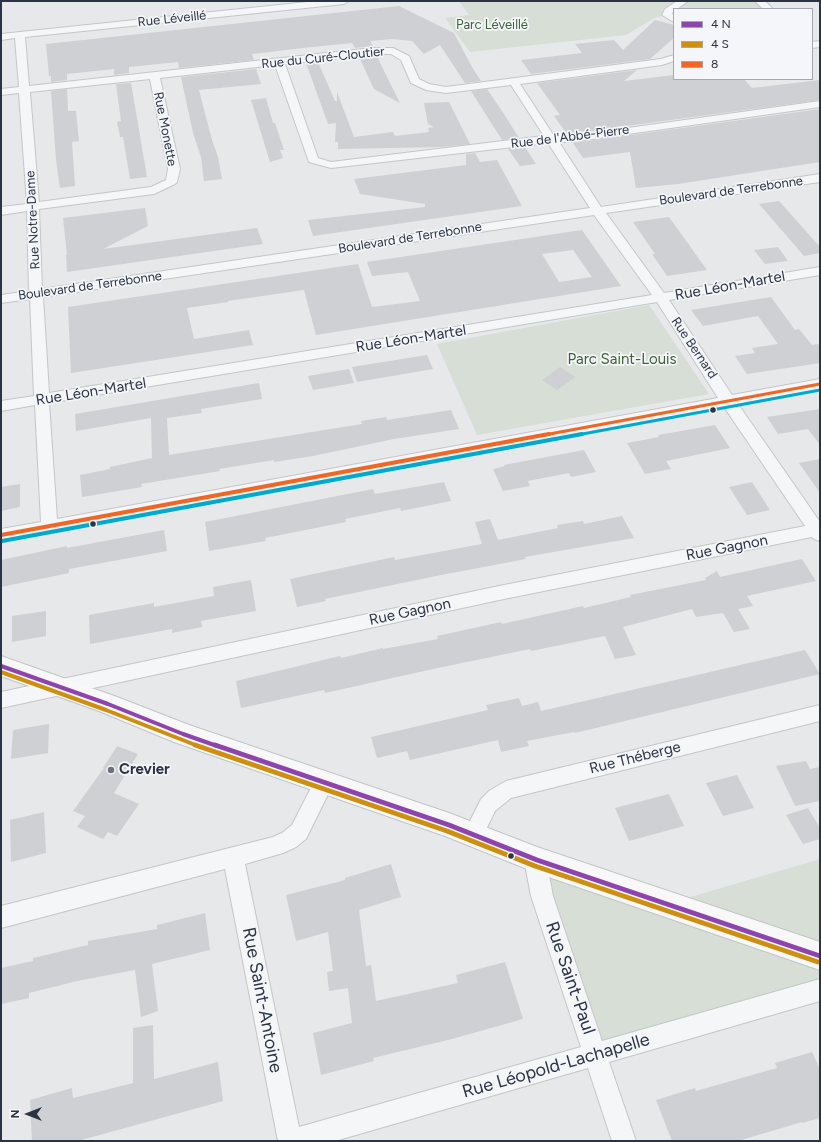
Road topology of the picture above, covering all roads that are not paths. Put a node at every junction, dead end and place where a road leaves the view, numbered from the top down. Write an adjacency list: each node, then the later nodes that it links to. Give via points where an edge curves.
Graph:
1 (344, 1): 4 (street, Rue Léveillé)
2 (683, 1): 5 (street, via 668,11 667,15)
3 (208, 4): 4 (street)
4 (210, 15): 6 (street, Rue Léveillé)
5 (673, 18)
6 (20, 35): 7 (street, Rue Léveillé); 12 (street, Rue Notre-Dame)
7 (1, 37)
8 (673, 58): 11 (street, Rue du Curé-Cloutier, via 662,62)
9 (279, 62): 10 (street, Rue du Curé-Cloutier); 11 (street, Rue du Curé-Cloutier, via 372,51 393,51 405,58 415,81 426,87 446,90); 15 (street, Rue de l'Abbé-Pierre, via 313,160 320,163 343,164)
10 (154, 75): 12 (street, Rue du Curé-Cloutier); 17 (street, Rue Monette, via 174,169 171,182 154,190)
11 (514, 82): 15 (street, Rue Bernard)
12 (24, 90): 13 (street, Rue du Curé-Cloutier); 17 (street, Rue Notre-Dame)
13 (1, 92)
14 (820, 104): 15 (street, Rue de l'Abbé-Pierre, via 579,138)
15 (551, 139): 18 (street, Rue Bernard)
16 (820, 178): 18 (street, Boulevard de Terrebonne)
17 (34, 207): 19 (street); 21 (street, Rue Notre-Dame)
18 (598, 210): 21 (street, Boulevard de Terrebonne); 22 (street, Rue Bernard)
19 (1, 211)
20 (820, 271): 22 (street, Rue Léon-Martel)
21 (36, 294): 23 (street, Boulevard de Terrebonne); 25 (street, Rue Notre-Dame)
22 (660, 297): 25 (street, Rue Léon-Martel); 26 (street, Rue Bernard)
23 (1, 299)
24 (820, 384): 26 (street)
25 (43, 400): 27 (street, Rue Léon-Martel); 28 (street, Rue Notre-Dame)
26 (729, 400): 28 (street); 29 (street, Rue Bernard, via 760,450)
27 (1, 406)
28 (50, 525): 30 (street)
29 (819, 531): 32 (street, Rue Gagnon, via 499,593)
30 (1, 535)
31 (1, 666): 32 (main road)
32 (62, 687): 33 (street, Rue Gagnon); 35 (main road, via 184,734)
33 (1, 700)
34 (820, 713): 36 (street, Rue Théberge, via 506,790 488,805)
35 (324, 782): 36 (main road); 37 (street, via 306,820 294,836 276,846)
36 (473, 835): 38 (main road)
37 (233, 858): 39 (street); 43 (street, Rue Saint-Antoine)
38 (538, 860): 40 (main road); 42 (street, Rue Saint-Paul, via 537,870 542,896)
39 (1, 917)
40 (820, 956)
41 (820, 990): 42 (street, Rue Léopold-Lachapelle)
42 (596, 1054): 43 (street, Rue Léopold-Lachapelle); 44 (street, Rue Saint-Paul)
43 (291, 1141)
44 (624, 1141)

